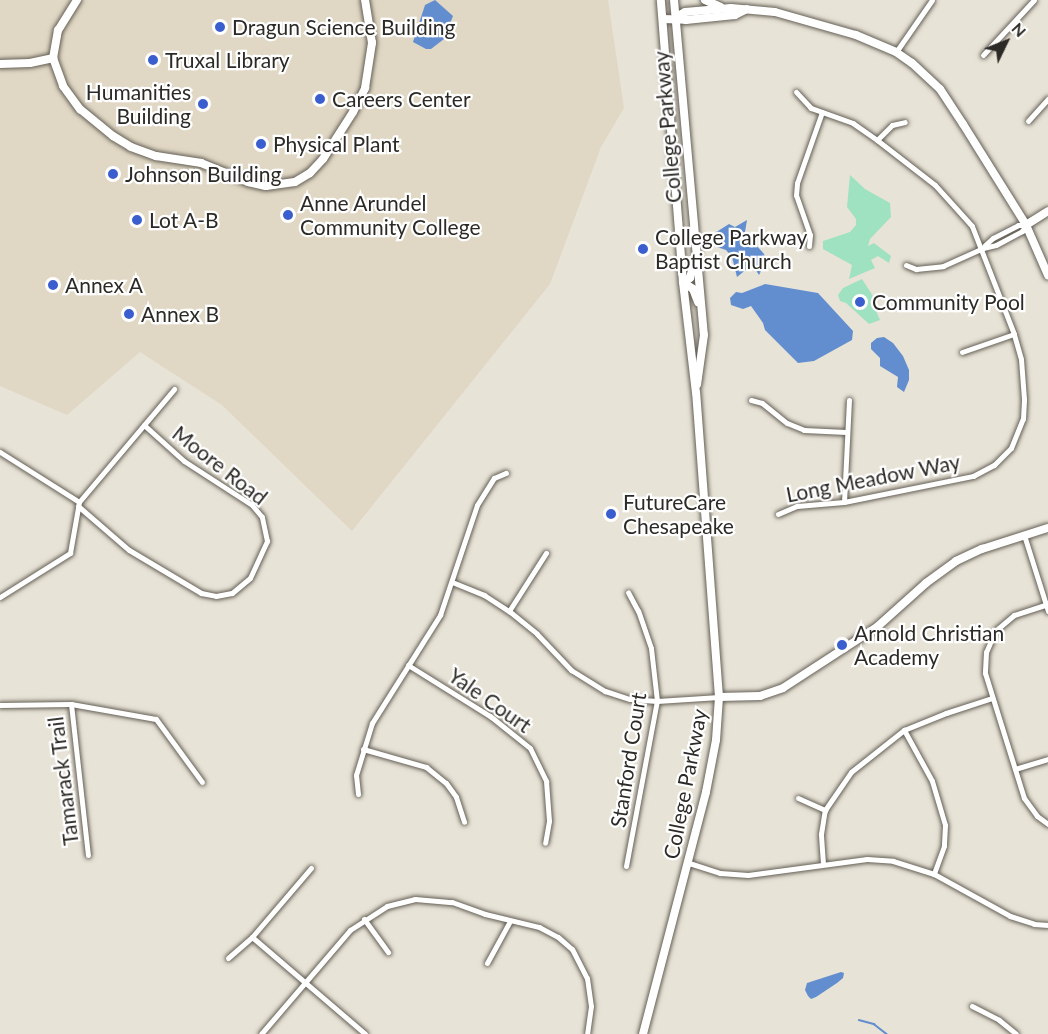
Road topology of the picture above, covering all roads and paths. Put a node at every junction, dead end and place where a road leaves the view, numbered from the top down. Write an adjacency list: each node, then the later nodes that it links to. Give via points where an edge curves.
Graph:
1 (77, 0): 15 (street, via 58,30)
2 (365, 0): 15 (street, via 372,43 365,88 323,159 295,182 266,186 248,183 201,163 156,156 131,147 80,109 63,86)
3 (661, 0): 12 (street, College Parkway)
4 (674, 0): 11 (street, College Parkway)
5 (705, 0): 9 (street)
6 (745, 0): 10 (street)
7 (932, 0): 13 (street)
8 (1034, 0): 14 (street)
9 (725, 8): 10 (street); 11 (street, via 685,12)
10 (747, 9): 11 (street, via 735,15 686,20); 13 (street, via 801,18)
11 (676, 17): 12 (street); 25 (street, College Parkway)
12 (663, 19): 30 (street, College Parkway)
13 (896, 52): 24 (street, via 940,89)
14 (983, 55)
15 (54, 58): 16 (street)
16 (0, 64)
17 (796, 92): 19 (street, Long Meadow Way)
18 (1048, 99): 20 (street)
19 (822, 112): 22 (street, Long Meadow Way, via 854,123); 26 (street, via 797,183 796,195 810,235)
20 (1028, 121)
21 (905, 122): 22 (street, via 892,126)
22 (877, 140): 27 (street, Long Meadow Way, via 951,201 972,226)
23 (1048, 211): 24 (street)
24 (1026, 225): 27 (street, via 993,238); 29 (street)
25 (696, 240): 30 (street, via 693,271); 32 (street, College Parkway)
26 (809, 246)
27 (983, 248): 28 (street, via 943,266 916,270); 31 (street, Long Meadow Way)
28 (906, 265)
29 (1048, 275)
30 (683, 282): 32 (street, via 691,286 697,297); 35 (street, College Parkway)
31 (1014, 334): 33 (street); 42 (street, Long Meadow Way, via 1021,359 1023,419 1018,435 1001,460 973,476)
32 (704, 335): 35 (street, College Parkway)
33 (962, 352)
34 (174, 389): 38 (street)
35 (696, 393): 54 (street, College Parkway)
36 (751, 400): 39 (street, via 804,430)
37 (849, 400): 39 (street)
38 (144, 425): 43 (street); 43 (street, Moore Road, via 184,461 252,505 262,517 267,541 250,578 232,593 216,596 201,592 129,550)
39 (846, 432): 42 (street)
40 (0, 453): 43 (street, Moore Road)
41 (506, 473): 48 (street, via 494,478 477,505)
42 (844, 502): 44 (street, Long Meadow Way, via 797,506)
43 (79, 504): 50 (street, via 70,553)
44 (778, 514)
45 (1048, 528): 46 (street)
46 (1023, 535): 51 (street); 54 (street, via 956,561 878,627 783,688 760,696)
47 (546, 553): 52 (street)
48 (452, 582): 52 (street); 53 (street, via 440,615)
49 (628, 592): 56 (street, Stanford Court, via 651,648)
50 (0, 597)
51 (1047, 607): 55 (street, via 1014,615 995,631 986,652 985,674)
52 (509, 611): 56 (street, via 593,686 618,696)
53 (408, 665): 60 (street, via 372,723); 69 (street, Yale Court, via 490,716 530,748 546,781 549,821)
54 (719, 697): 56 (street); 71 (street, College Parkway, via 716,740)
55 (992, 698): 59 (street); 62 (street)
56 (657, 701): 73 (street, Stanford Court)
57 (71, 704): 58 (street); 63 (street, via 156,719); 70 (street, Tamarack Trail)
58 (0, 705)
59 (904, 730): 66 (street, via 851,772); 75 (street, via 932,781 945,825 944,846)
60 (363, 749): 64 (street, via 356,775); 67 (street, via 426,767 456,797)
61 (1048, 759): 62 (street)
62 (1015, 769): 68 (street, via 1024,798)
63 (202, 782)
64 (358, 794)
65 (798, 798): 66 (street)
66 (825, 810): 72 (street)
67 (464, 822)
68 (1048, 824)
69 (545, 843)
70 (88, 855)
71 (689, 863): 72 (street, via 742,875 765,875); 88 (street, College Parkway)
72 (822, 864): 75 (street, via 867,859)
73 (626, 866)
74 (311, 868): 79 (street)
75 (934, 874): 78 (street, via 1010,916)
76 (364, 919): 77 (street, via 387,906 415,899 452,902); 80 (street); 83 (street)
77 (510, 921): 82 (street); 87 (street, via 548,931 572,949 584,970 590,993)
78 (1048, 925)
79 (252, 937): 81 (street); 83 (street)
80 (388, 952)
81 (228, 958)
82 (487, 963)
83 (304, 983): 85 (street); 86 (street)
84 (972, 1006): 89 (street)
85 (261, 1034)
86 (365, 1034)
87 (587, 1034)
88 (644, 1034)
89 (1016, 1034)

